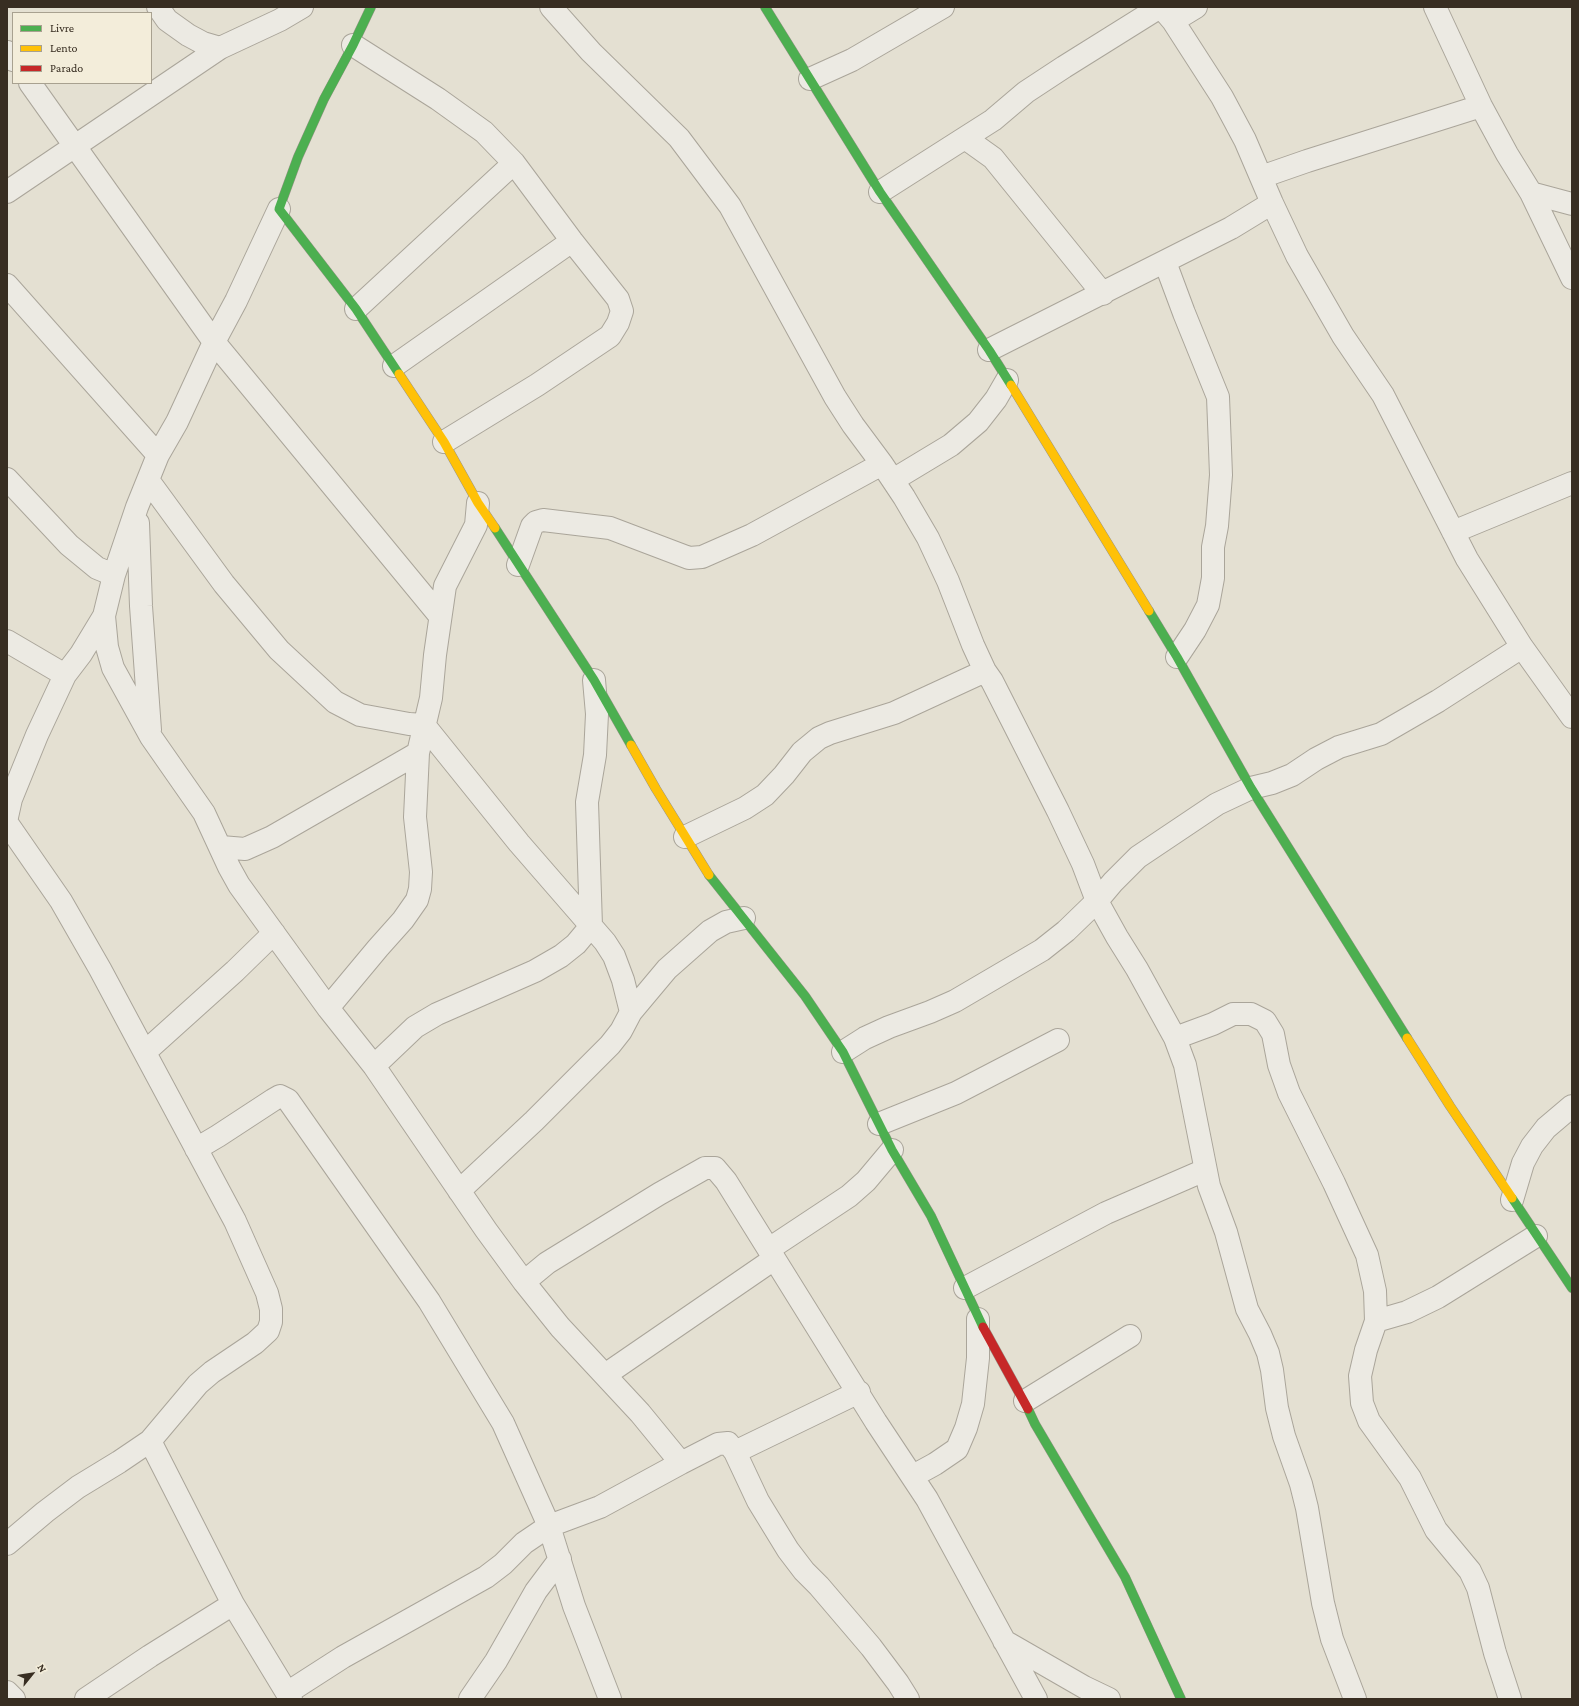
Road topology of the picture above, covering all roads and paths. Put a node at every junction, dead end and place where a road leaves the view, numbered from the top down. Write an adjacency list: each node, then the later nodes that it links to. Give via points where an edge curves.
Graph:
1 (158, 7): 12 (street, via 168,20 188,35)
2 (302, 7): 10 (street)
3 (371, 7): 11 (street)
4 (551, 7): 38 (street, via 591,52 679,138 721,193 835,397)
5 (765, 7): 13 (street)
6 (944, 7): 13 (street, via 852,60)
7 (1196, 7): 9 (street)
8 (1435, 7): 15 (street)
9 (1165, 12): 16 (street, via 1045,80); 19 (street, via 1222,97)
10 (278, 13): 12 (street)
11 (353, 45): 18 (street, via 438,99 484,132); 25 (street, via 324,99)
12 (220, 48): 17 (street)
13 (810, 79): 21 (street)
14 (31, 84): 17 (street)
15 (1481, 106): 19 (street); 22 (street)
16 (965, 138): 21 (street); 30 (street, via 993,158)
17 (75, 146): 20 (street); 32 (street)
18 (514, 163): 26 (street); 31 (street)
19 (1261, 177): 23 (street)
20 (7, 192)
21 (880, 192): 33 (street)
22 (1531, 193): 24 (street); 28 (street)
23 (1272, 203): 27 (street, via 1231,228); 44 (street, via 1297,256 1343,336 1383,395)
24 (1572, 204)
25 (279, 209): 31 (street); 32 (street)
26 (572, 241): 34 (street); 36 (street, via 618,299 622,311 610,336 537,385)
27 (1165, 262): 30 (street); 51 (street, via 1218,397 1221,475 1213,547 1213,578 1208,605)
28 (1572, 278)
29 (7, 285): 37 (street)
30 (1103, 294): 33 (street)
31 (356, 309): 34 (street)
32 (214, 342): 37 (street, via 177,422); 48 (street)
33 (989, 350): 35 (street)
34 (394, 366): 36 (street)
35 (1007, 380): 38 (street, via 978,422 951,445); 51 (street)
36 (444, 442): 42 (street)
37 (158, 455): 39 (street)
38 (888, 472): 45 (street, via 702,557 689,558 610,528 543,520 532,526); 52 (street, via 937,556)
39 (148, 480): 43 (street); 56 (street, via 224,584 279,650 335,702 360,715)
40 (8, 482): 46 (street, via 74,549 97,568)
41 (1572, 483): 44 (street)
42 (478, 503): 45 (street); 48 (street, via 476,525 445,586)
43 (137, 507): 46 (street); 57 (street, via 141,606)
44 (1453, 532): 50 (street)
45 (518, 565): 54 (street)
46 (114, 575): 47 (street)
47 (104, 616): 53 (street, via 86,647); 57 (street, via 107,647 113,668)
48 (440, 616): 56 (street, via 431,698)
49 (7, 641): 53 (street)
50 (1522, 647): 55 (street); 60 (street, via 1381,734 1339,747 1272,784)
51 (1177, 656): 60 (street)
52 (985, 671): 63 (street, via 894,713 819,738 802,752 765,795 745,808); 65 (street, via 1058,811)
53 (65, 675): 59 (street, via 37,735)
54 (594, 680): 63 (street); 67 (street, via 597,714 595,755 587,802)
55 (1572, 717)
56 (424, 725): 58 (street); 67 (street)
57 (151, 737): 64 (street, via 204,813)
58 (418, 753): 64 (street, via 272,837 245,849); 69 (street, via 416,817 421,872 417,900)
59 (17, 764): 61 (street)
60 (1251, 788): 65 (street, via 1217,804 1138,857); 82 (street)
61 (7, 817)
62 (7, 823): 73 (street, via 75,924)
63 (685, 837): 66 (street, via 710,875)
64 (221, 847): 68 (street, via 240,885)
65 (1097, 901): 71 (street); 74 (street, via 1042,950 980,987 930,1012 865,1038)
66 (744, 918): 70 (street, via 726,922 710,931 667,969); 74 (street, via 805,996)
67 (591, 926): 70 (street, via 614,956); 75 (street, via 576,944 535,971 437,1014 415,1027)
68 (274, 933): 69 (street); 73 (street)
69 (328, 1008): 75 (street)
70 (631, 1012): 81 (street, via 610,1045)
71 (1175, 1038): 80 (street, via 1185,1066); 89 (street, via 1233,1014 1250,1014 1265,1021 1273,1034 1279,1065 1289,1093 1367,1255 1375,1291)
72 (1058, 1040): 77 (street, via 956,1093)
73 (144, 1052): 78 (street)
74 (843, 1052): 77 (street)
75 (374, 1066): 81 (street)
76 (1572, 1106): 82 (street, via 1546,1128 1532,1146 1523,1163)
77 (879, 1124): 79 (street)
78 (196, 1149): 94 (street, via 229,1209 267,1292 271,1322 268,1330 255,1343 198,1384); 98 (street, via 272,1100 280,1096 288,1100 429,1301 452,1338 503,1424)
79 (892, 1150): 84 (street, via 866,1181 849,1196); 86 (street, via 931,1216)
80 (1205, 1170): 86 (street, via 1106,1213); 113 (street, via 1226,1232 1247,1309 1268,1353 1284,1436 1307,1508 1332,1639)
81 (459, 1191): 85 (street)
82 (1512, 1200): 83 (street)
83 (1536, 1236): 87 (street); 89 (street, via 1438,1297 1407,1312)
84 (771, 1254): 85 (street, via 726,1181 715,1168 705,1168 547,1263); 91 (street); 92 (street)
85 (524, 1282): 91 (street, via 560,1327)
86 (965, 1288): 88 (street)
87 (1572, 1288)
88 (978, 1319): 93 (street); 97 (street, via 974,1404 966,1428 957,1449)
89 (1376, 1322): 114 (street, via 1360,1376 1362,1403 1369,1421 1410,1478 1436,1530 1470,1571 1478,1588)
90 (1130, 1336): 93 (street)
91 (605, 1375): 96 (street)
92 (859, 1392): 95 (street); 97 (street, via 876,1422)
93 (1025, 1401): 112 (street, via 1035,1424 1125,1577)
94 (150, 1441): 99 (street, via 78,1488); 101 (street)
95 (735, 1452): 96 (street, via 728,1443 718,1444); 109 (street, via 758,1501 788,1550 871,1647)
96 (681, 1462): 98 (street, via 600,1507)
97 (914, 1476): 102 (street)
98 (549, 1526): 100 (street); 104 (street, via 524,1543 486,1577 356,1650)
99 (7, 1544)
100 (560, 1559): 107 (street, via 536,1591 496,1661); 108 (street, via 574,1606)
101 (233, 1604): 104 (street); 106 (street)
102 (1004, 1641): 110 (street); 111 (street)
103 (7, 1692): 105 (street)
104 (289, 1696)
105 (14, 1699)
106 (86, 1699)
107 (470, 1699)
108 (610, 1699)
109 (908, 1699)
110 (1036, 1699)
111 (1109, 1699)
112 (1181, 1699)
113 (1354, 1699)
114 (1510, 1699)

